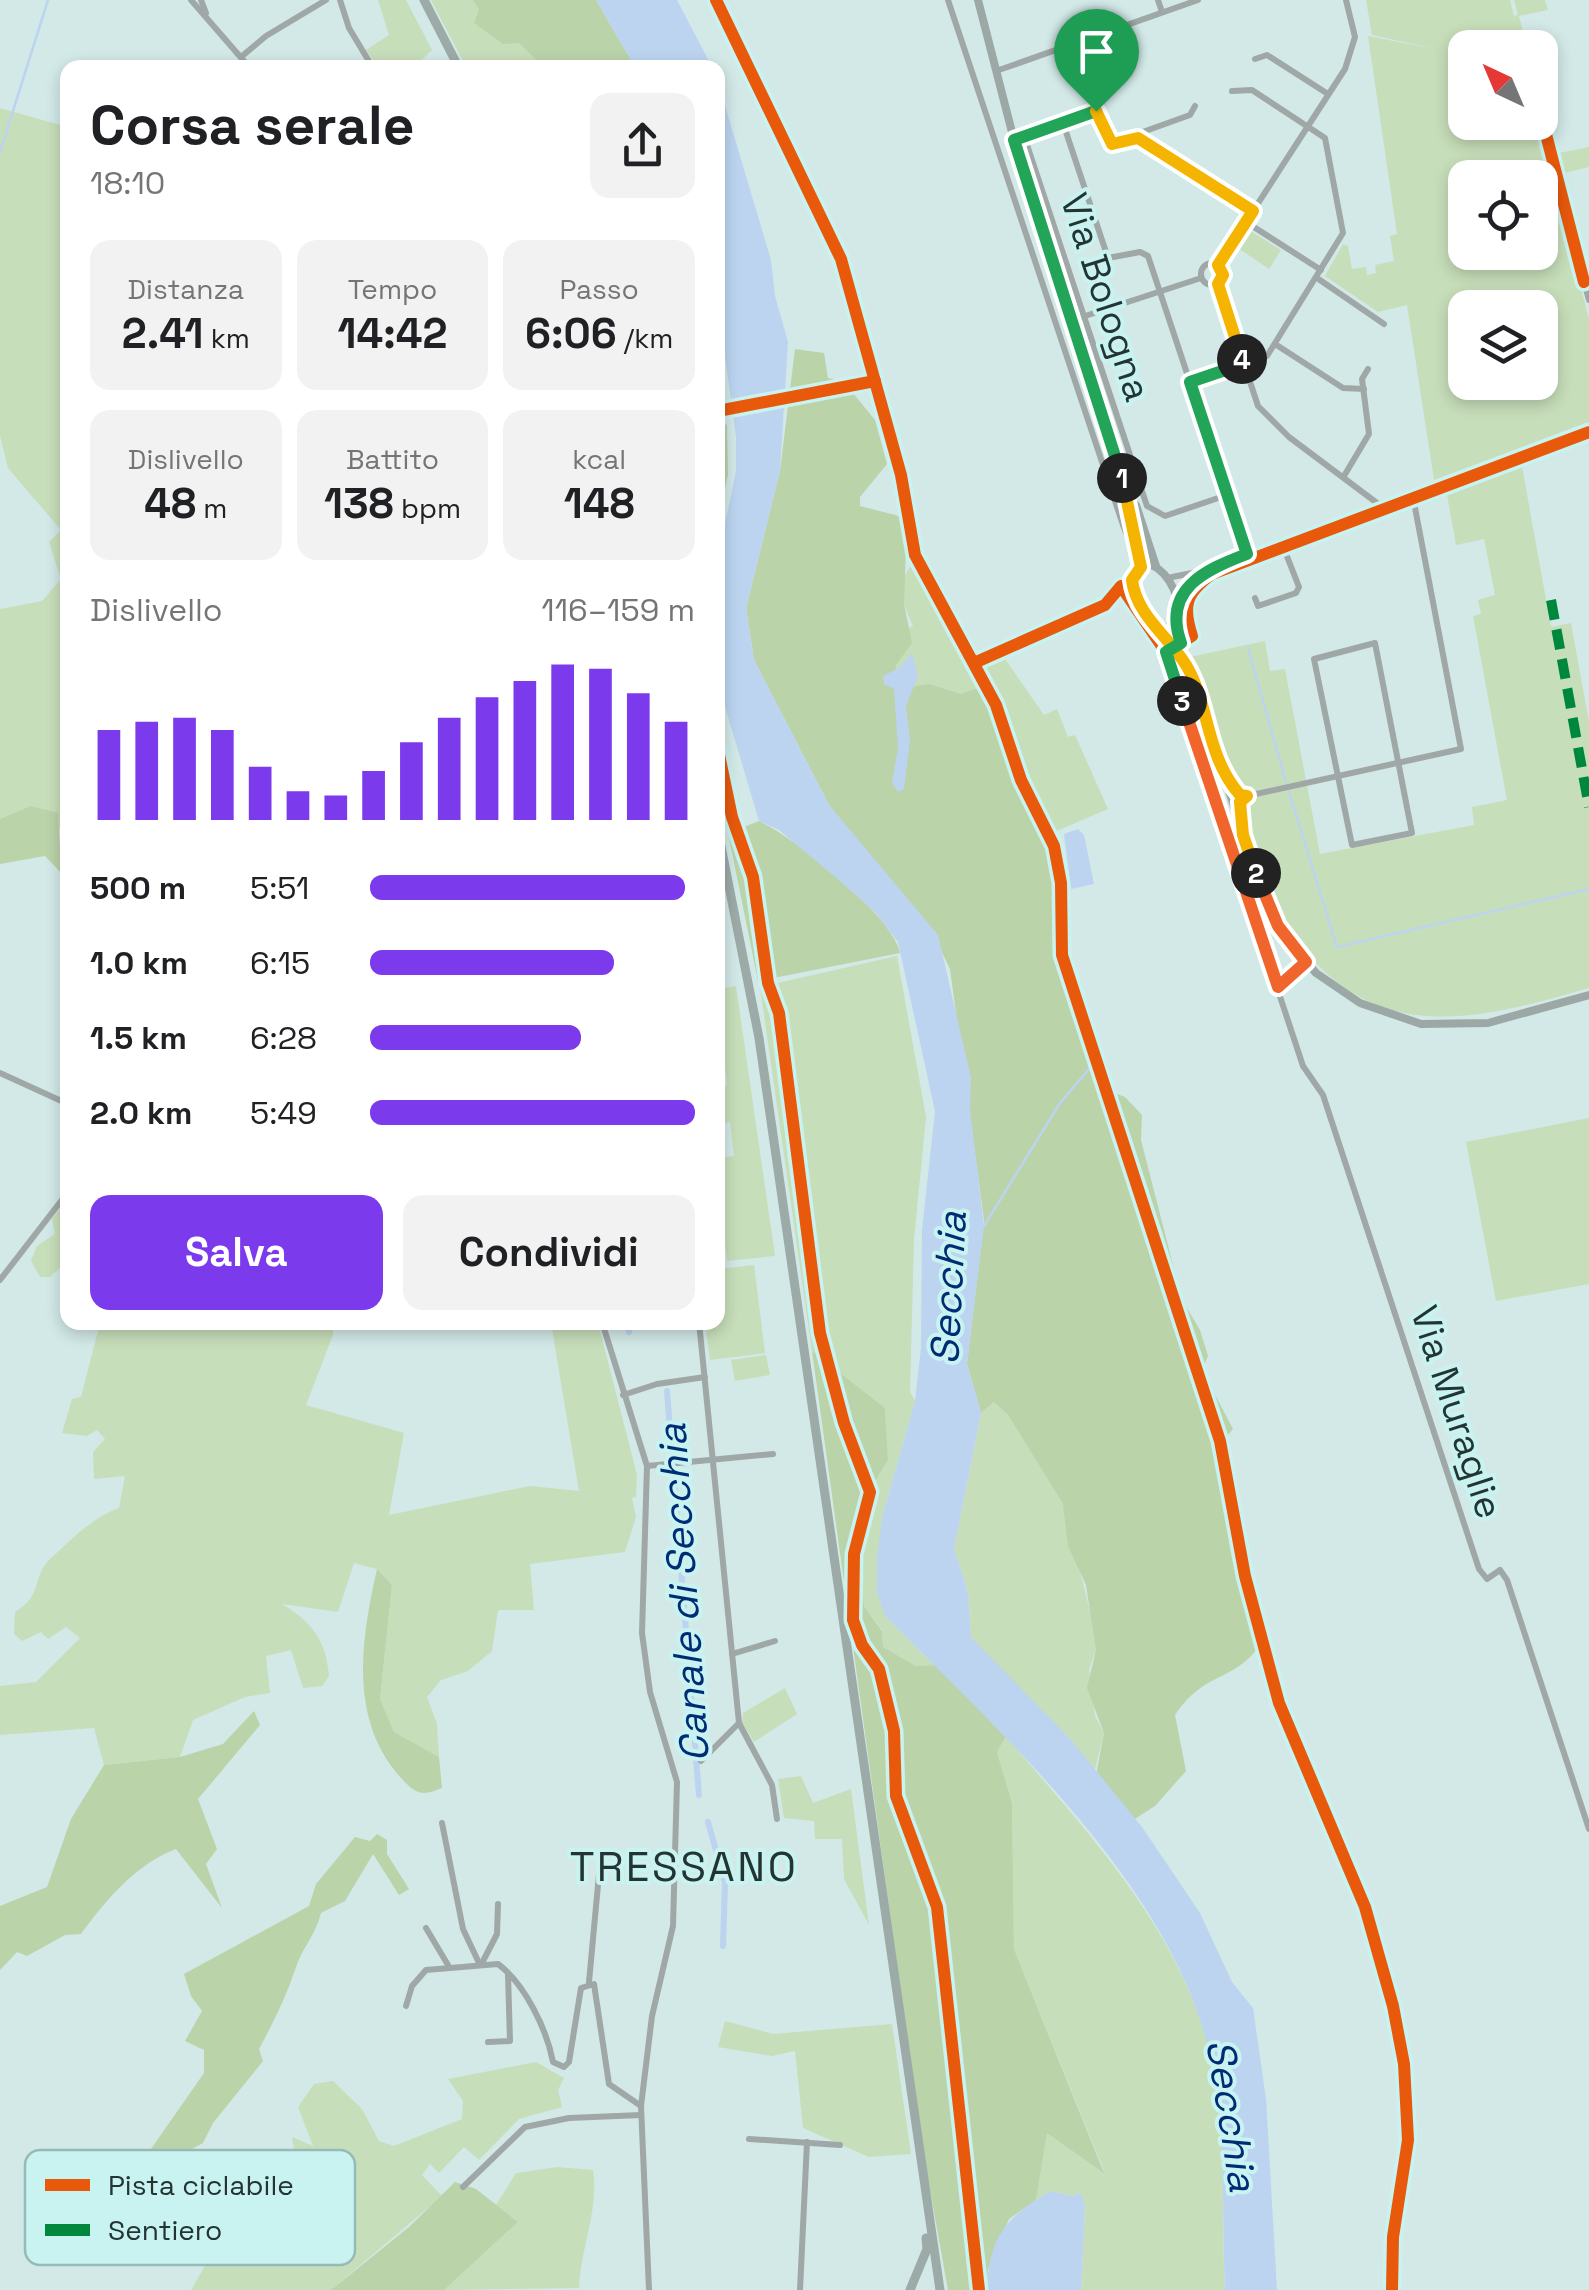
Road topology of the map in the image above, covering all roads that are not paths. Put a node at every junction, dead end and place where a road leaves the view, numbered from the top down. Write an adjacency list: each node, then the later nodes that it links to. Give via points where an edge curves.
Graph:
1 (192, 0): 12 (street)
2 (201, 0): 12 (street)
3 (340, 0): 15 (street)
4 (424, 0): 16 (main road)
5 (948, 0): 49 (street, via 1126,533)
6 (978, 0): 17 (main road)
7 (1158, 0): 11 (street)
8 (1198, 0): 11 (street)
9 (1346, 0): 19 (street, via 1354,22 1352,52)
10 (322, 2): 13 (street)
11 (1162, 12): 17 (street)
12 (208, 18): 13 (street)
13 (241, 58)
14 (1255, 59): 19 (street, via 1266,55)
15 (368, 60)
16 (455, 60)
17 (999, 70): 25 (main road)
18 (1232, 91): 22 (street, via 1252,90)
19 (1328, 94): 22 (street)
20 (1195, 106): 24 (street, via 1190,116)
21 (1063, 123): 23 (street); 24 (street, via 1096,111 1112,144); 33 (street, via 1108,258 1145,253)
22 (1308, 126): 26 (street); 29 (street, via 1329,144 1343,233)
23 (1024, 136): 25 (street); 35 (street, Via Bologna)
24 (1138, 138): 26 (street)
25 (1014, 140): 36 (main road)
26 (1253, 211): 27 (street)
27 (1246, 222): 28 (street); 29 (street)
28 (1218, 265): 30 (street, via 1206,265); 32 (street)
29 (1319, 274): 37 (street); 38 (street)
30 (1201, 278): 32 (street); 33 (street)
31 (1586, 281): 34 (street)
32 (1218, 284): 39 (street)
33 (1160, 292): 35 (street); 41 (street)
34 (1589, 300)
35 (1084, 316): 36 (street); 47 (street, Via Bologna, via 1149,510 1164,516)
36 (1072, 320): 43 (main road)
37 (1384, 324)
38 (1275, 344): 39 (street, via 1267,356); 42 (street, via 1343,388)
39 (1243, 364): 41 (street); 45 (street, via 1265,416)
40 (1368, 369): 42 (street)
41 (1190, 382): 47 (street)
42 (1364, 389): 45 (street, via 1369,434)
43 (1101, 407): 49 (main road); 52 (main road)
44 (1589, 427): 46 (street)
45 (1344, 476): 48 (street)
46 (1412, 492): 48 (street); 62 (street, via 1462,744 1458,751)
47 (1228, 494): 51 (street)
48 (1378, 504): 50 (street)
49 (1134, 532): 53 (main road)
50 (1281, 541): 51 (street); 56 (street, via 1299,587 1258,606)
51 (1247, 554): 54 (street)
52 (1156, 566): 53 (main road); 55 (main road)
53 (1141, 567): 59 (main road, via 1132,585)
54 (1202, 571): 55 (street); 57 (street)
55 (1166, 578): 57 (main road)
56 (1255, 598)
57 (1179, 603): 58 (main road)
58 (1174, 624): 59 (main road); 61 (main road)
59 (1157, 627): 61 (main road)
60 (1166, 652): 69 (street, Via Muraglie)
61 (1185, 664): 63 (main road)
62 (1399, 764): 64 (street); 64 (street, via 1412,833 1352,845); 64 (street, via 1374,643 1314,659)
63 (1220, 768): 65 (street); 66 (main road)
64 (1339, 777): 65 (street)
65 (1247, 796): 66 (street, via 1240,802)
66 (1243, 835): 68 (main road, via 1270,912)
67 (725, 867): 103 (main road, via 806,1350)
68 (1306, 962): 69 (street); 70 (main road, via 1360,1004 1420,1024 1488,1023)
69 (1278, 987): 88 (street, Via Muraglie, via 1302,1066 1329,1112 1479,1569 1487,1579 1500,1570 1507,1580)
70 (1589, 995)
71 (0, 1073): 72 (street)
72 (60, 1100)
73 (60, 1202): 74 (street)
74 (0, 1280)
75 (604, 1330): 78 (street)
76 (700, 1330): 77 (street)
77 (706, 1377): 78 (street); 80 (street)
78 (623, 1396): 81 (street)
79 (773, 1454): 80 (street)
80 (714, 1460): 81 (street); 83 (street)
81 (647, 1466): 98 (street, via 642,1633 677,1803 674,1926 652,2016)
82 (775, 1642): 83 (street)
83 (732, 1654): 84 (street)
84 (738, 1723): 85 (street); 86 (street, via 772,1785)
85 (701, 1761)
86 (777, 1819)
87 (442, 1824): 92 (street, via 464,1929)
88 (1589, 1829)
89 (598, 1874): 95 (street)
90 (498, 1904): 92 (street, via 496,1934)
91 (426, 1928): 93 (street)
92 (480, 1963): 93 (street); 94 (street)
93 (444, 1966): 96 (street, via 418,1976)
94 (508, 1972): 95 (street, via 547,2036 558,2068 569,2062 581,1988); 97 (street, via 510,2041)
95 (589, 1982): 98 (street, via 597,1992 609,2084)
96 (406, 2006)
97 (488, 2042)
98 (641, 2110): 102 (street, via 525,2127); 104 (street)
99 (749, 2139): 100 (street)
100 (806, 2142): 101 (street); 105 (street)
101 (840, 2145)
102 (463, 2187)
103 (925, 2201): 106 (main road, via 927,2249); 107 (main road)
104 (649, 2290)
105 (800, 2290)
106 (910, 2290)
107 (940, 2290)

